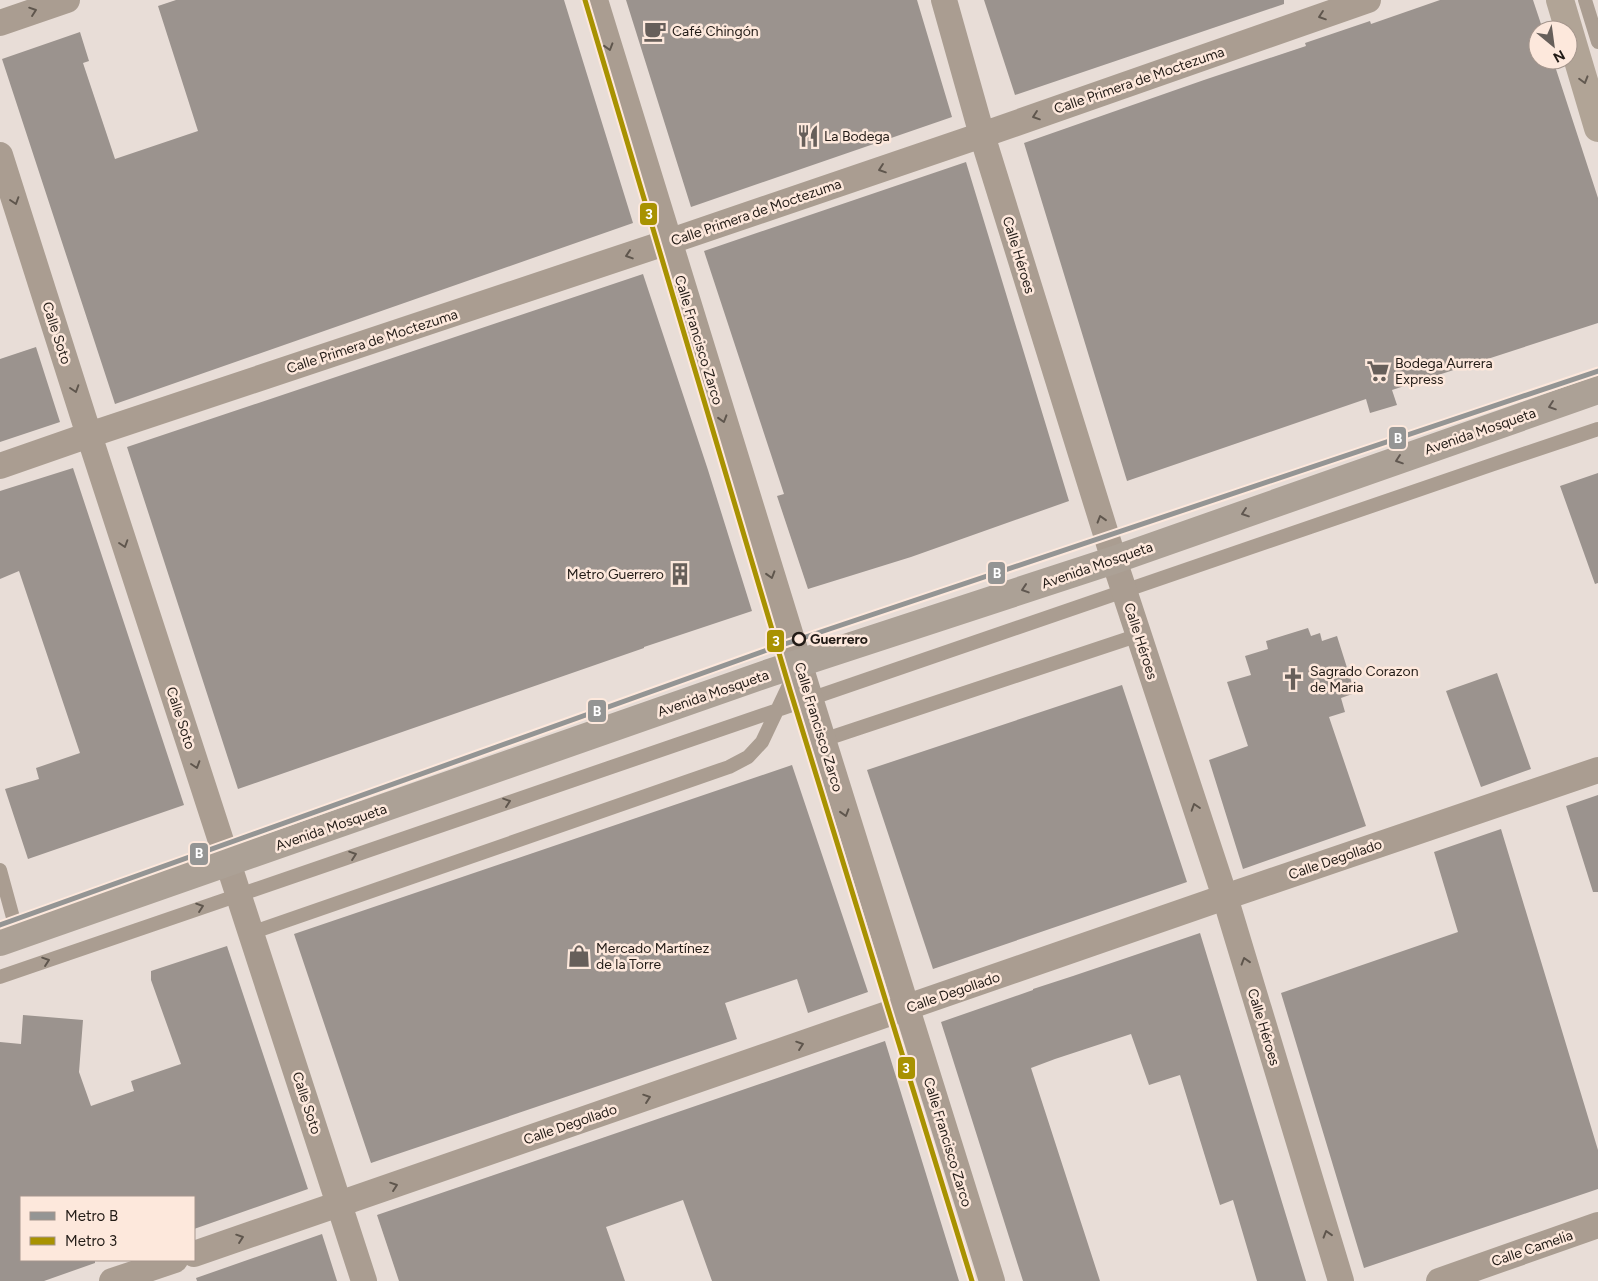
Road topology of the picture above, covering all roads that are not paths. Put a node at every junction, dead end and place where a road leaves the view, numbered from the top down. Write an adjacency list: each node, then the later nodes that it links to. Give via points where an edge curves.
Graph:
1 (67, 0): 7 (street, one-way to 1)
2 (595, 0): 12 (street, Calle Francisco Zarco, one-way to 12)
3 (944, 0): 10 (street, Calle Héroes)
4 (1368, 0): 10 (street, Calle Primera de Moctezuma, one-way to 10)
5 (1560, 0): 9 (main road, one-way to 9)
6 (1585, 0): 8 (lane)
7 (0, 23)
8 (1598, 42)
9 (1598, 128)
10 (982, 135): 12 (street, Calle Primera de Moctezuma, one-way to 12); 17 (street, Calle Héroes, one-way to 10)
11 (0, 155): 15 (street, Calle Soto, one-way to 15)
12 (668, 242): 15 (street, Calle Primera de Moctezuma, one-way to 15); 20 (street, Calle Francisco Zarco, one-way to 20)
13 (1598, 390): 17 (main road, Avenida Mosqueta, one-way to 17)
14 (1598, 430): 18 (lane)
15 (89, 435): 16 (street, Calle Primera de Moctezuma); 25 (street, Calle Soto, one-way to 25)
16 (0, 466)
17 (1114, 560): 18 (street, Calle Héroes); 20 (main road, Avenida Mosqueta, one-way to 20)
18 (1124, 591): 19 (street, Calle Héroes); 21 (lane)
19 (1139, 635): 23 (lane); 28 (street, Calle Héroes, one-way to 19)
20 (799, 663): 21 (street, Calle Francisco Zarco); 22 (lane); 25 (main road, Avenida Mosqueta)
21 (810, 698): 22 (lane); 23 (street, Calle Francisco Zarco)
22 (778, 709): 27 (lane, one-way to 22); 29 (lane, via 762,742 748,757 729,767)
23 (823, 740): 32 (street, Calle Francisco Zarco, one-way to 32)
24 (1598, 770): 28 (street, Calle Degollado)
25 (228, 862): 27 (street, Calle Soto); 30 (main road, Avenida Mosqueta)
26 (0, 870): 30 (lane)
27 (238, 894): 29 (street, Calle Soto); 31 (lane, one-way to 27)
28 (1225, 897): 32 (street, Calle Degollado); 40 (street, Calle Héroes, one-way to 28)
29 (251, 933): 33 (street, Calle Soto)
30 (9, 939)
31 (0, 977)
32 (906, 1008): 33 (street, Calle Degollado, one-way to 32); 39 (street, Calle Francisco Zarco)
33 (339, 1204): 35 (street, Calle Degollado, one-way to 33); 38 (street, Calle Soto)
34 (1598, 1225): 41 (street, Calle Camelia)
35 (195, 1254)
36 (172, 1261): 37 (street)
37 (112, 1281)
38 (364, 1281)
39 (992, 1281)
40 (1341, 1281)
41 (1438, 1281)

